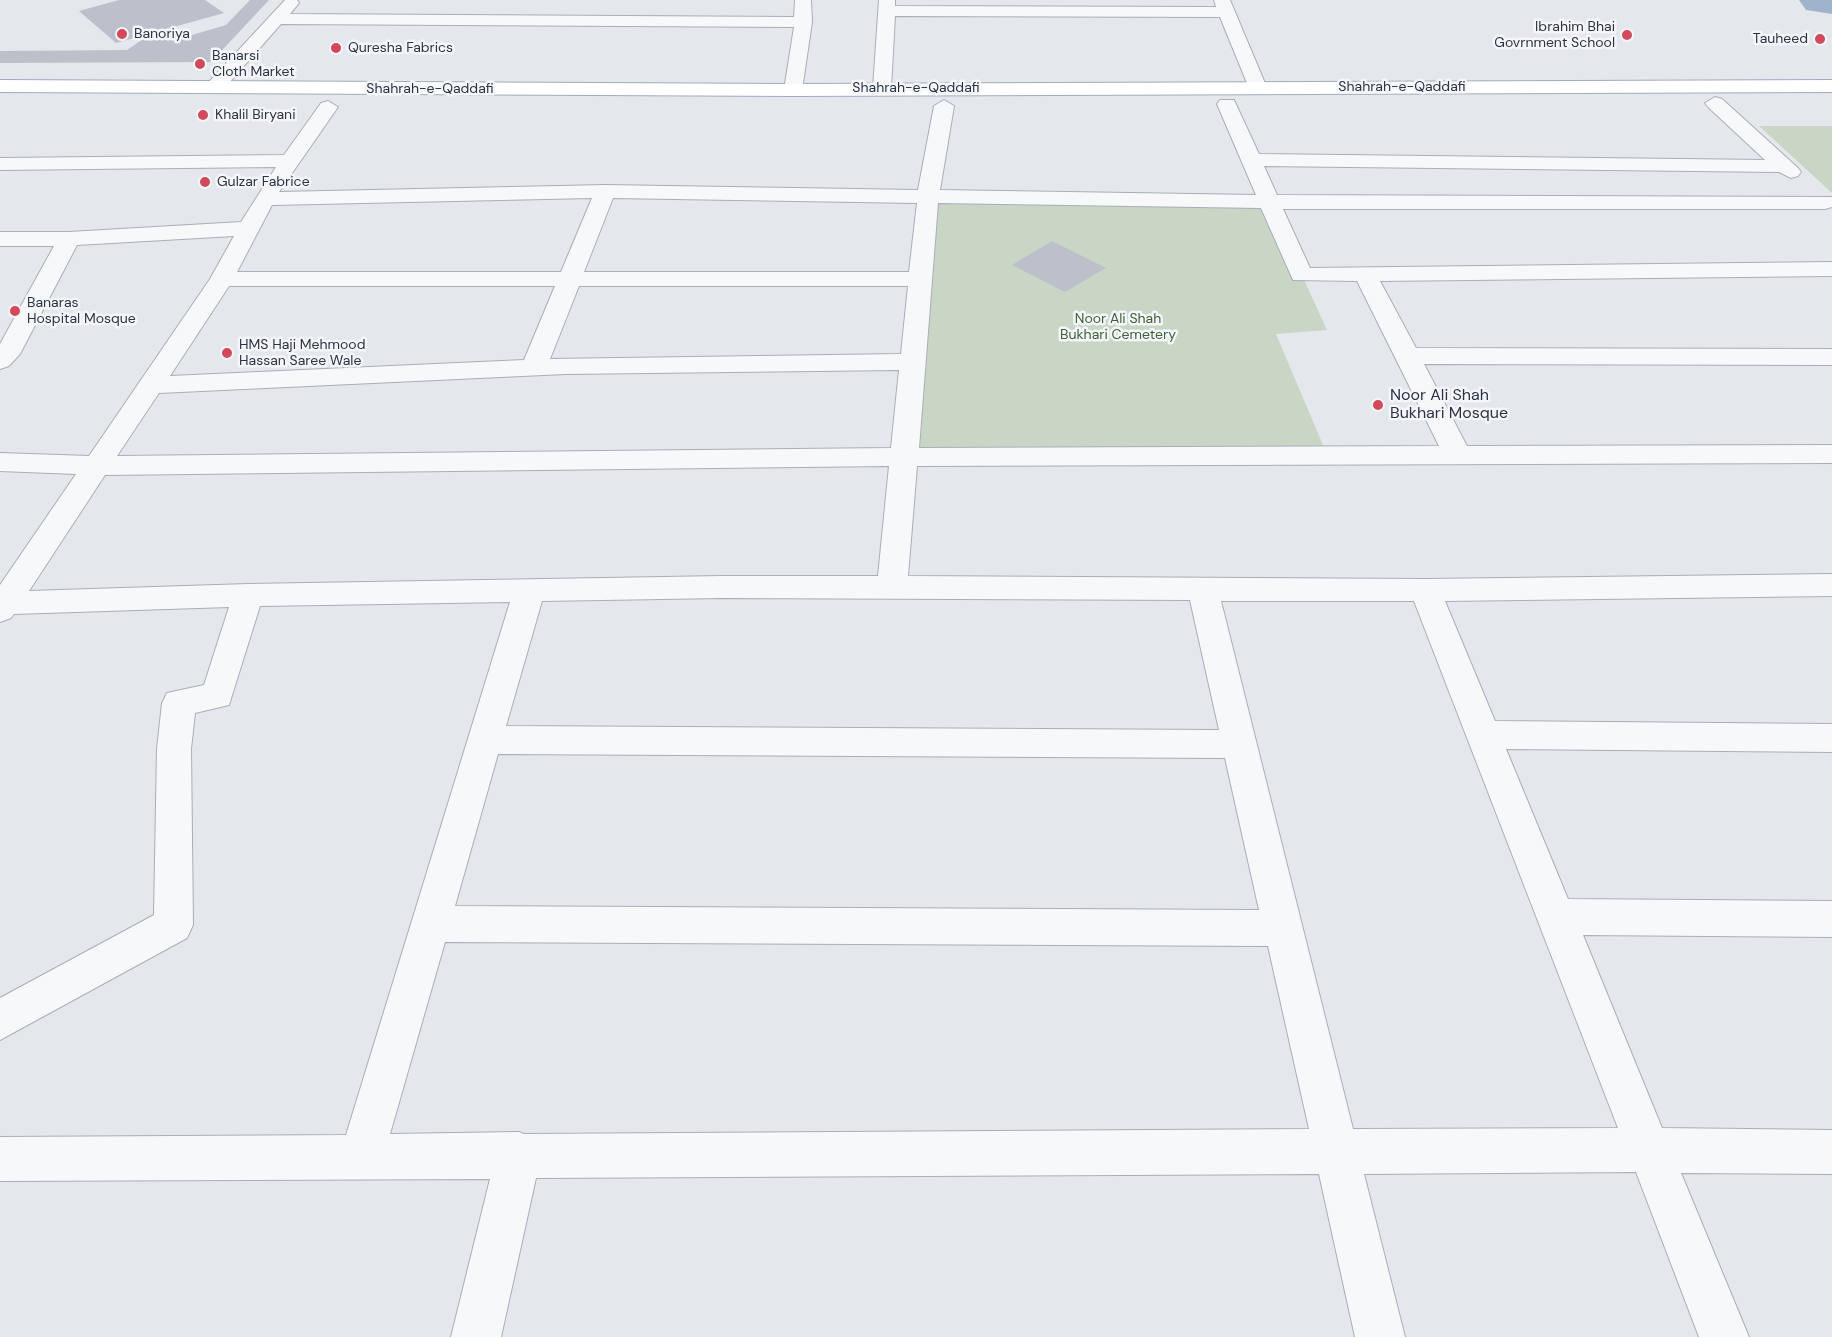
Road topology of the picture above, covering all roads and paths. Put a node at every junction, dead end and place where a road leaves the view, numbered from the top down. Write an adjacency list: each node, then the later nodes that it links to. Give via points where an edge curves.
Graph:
1 (294, 0): 5 (street)
2 (803, 0): 6 (street)
3 (886, 5): 4 (street); 9 (street)
4 (1225, 6): 10 (street)
5 (276, 19): 6 (street); 12 (street)
6 (803, 22): 11 (street)
7 (0, 86): 12 (main road, Shahrah-e-Qaddafi)
8 (1832, 86): 10 (main road, Shahrah-e-Qaddafi)
9 (882, 88): 10 (main road, Shahrah-e-Qaddafi); 11 (main road, Shahrah-e-Qaddafi)
10 (1257, 88)
11 (793, 90): 12 (main road, Shahrah-e-Qaddafi)
12 (216, 100)
13 (1832, 102): 14 (main road, Shahrah-e-Qaddafi)
14 (1715, 103): 15 (main road, Shahrah-e-Qaddafi); 24 (street)
15 (1227, 104): 18 (main road, Shahrah-e-Qaddafi); 21 (street)
16 (0, 105): 17 (main road)
17 (23, 105)
18 (944, 106): 20 (main road, Shahrah-e-Qaddafi); 26 (street)
19 (328, 107): 22 (street)
20 (399, 107)
21 (1250, 160): 24 (street); 28 (street)
22 (292, 161): 23 (street); 27 (street)
23 (0, 165)
24 (1783, 166): 29 (street)
25 (605, 191): 26 (street); 27 (street); 36 (street)
26 (928, 196): 28 (street); 37 (street)
27 (264, 199): 30 (street)
28 (1269, 202): 29 (street); 34 (street, via 1301,275)
29 (1828, 206)
30 (247, 228): 32 (street); 35 (street)
31 (0, 239): 32 (street)
32 (69, 239): 38 (street)
33 (1832, 269): 34 (street)
34 (1366, 276): 39 (street)
35 (222, 279): 36 (street); 43 (street)
36 (569, 279): 37 (street); 42 (street)
37 (920, 279): 41 (street)
38 (2, 356)
39 (1407, 356): 40 (street); 45 (street)
40 (1832, 357)
41 (913, 362): 42 (street); 46 (street)
42 (534, 368): 43 (street)
43 (152, 385): 48 (street)
44 (1832, 454): 45 (street)
45 (1458, 456): 46 (street)
46 (904, 457): 48 (street); 51 (street)
47 (0, 462): 48 (street)
48 (97, 466): 49 (street)
49 (14, 570): 56 (street)
50 (1832, 585): 53 (street)
51 (892, 588): 52 (street); 54 (street)
52 (1203, 589): 53 (street); 60 (street)
53 (1425, 590): 57 (street)
54 (529, 591): 55 (street); 59 (street)
55 (248, 595): 56 (street); 65 (street, via 218,696 179,703 174,749 173,925)
56 (3, 607)
57 (1483, 735): 58 (street); 61 (street)
58 (1832, 738)
59 (485, 740): 60 (street); 63 (street)
60 (1240, 744): 64 (street)
61 (1556, 917): 62 (street); 66 (street)
62 (1832, 919)
63 (430, 924): 64 (street); 70 (street)
64 (1283, 928): 67 (street)
65 (0, 1020)
66 (1650, 1150): 67 (street); 68 (street); 74 (street)
67 (1336, 1152): 69 (street); 73 (street)
68 (1832, 1152)
69 (519, 1154): 70 (street); 72 (street)
70 (362, 1155): 71 (street)
71 (0, 1159)
72 (476, 1337)
73 (1380, 1337)
74 (1724, 1337)

